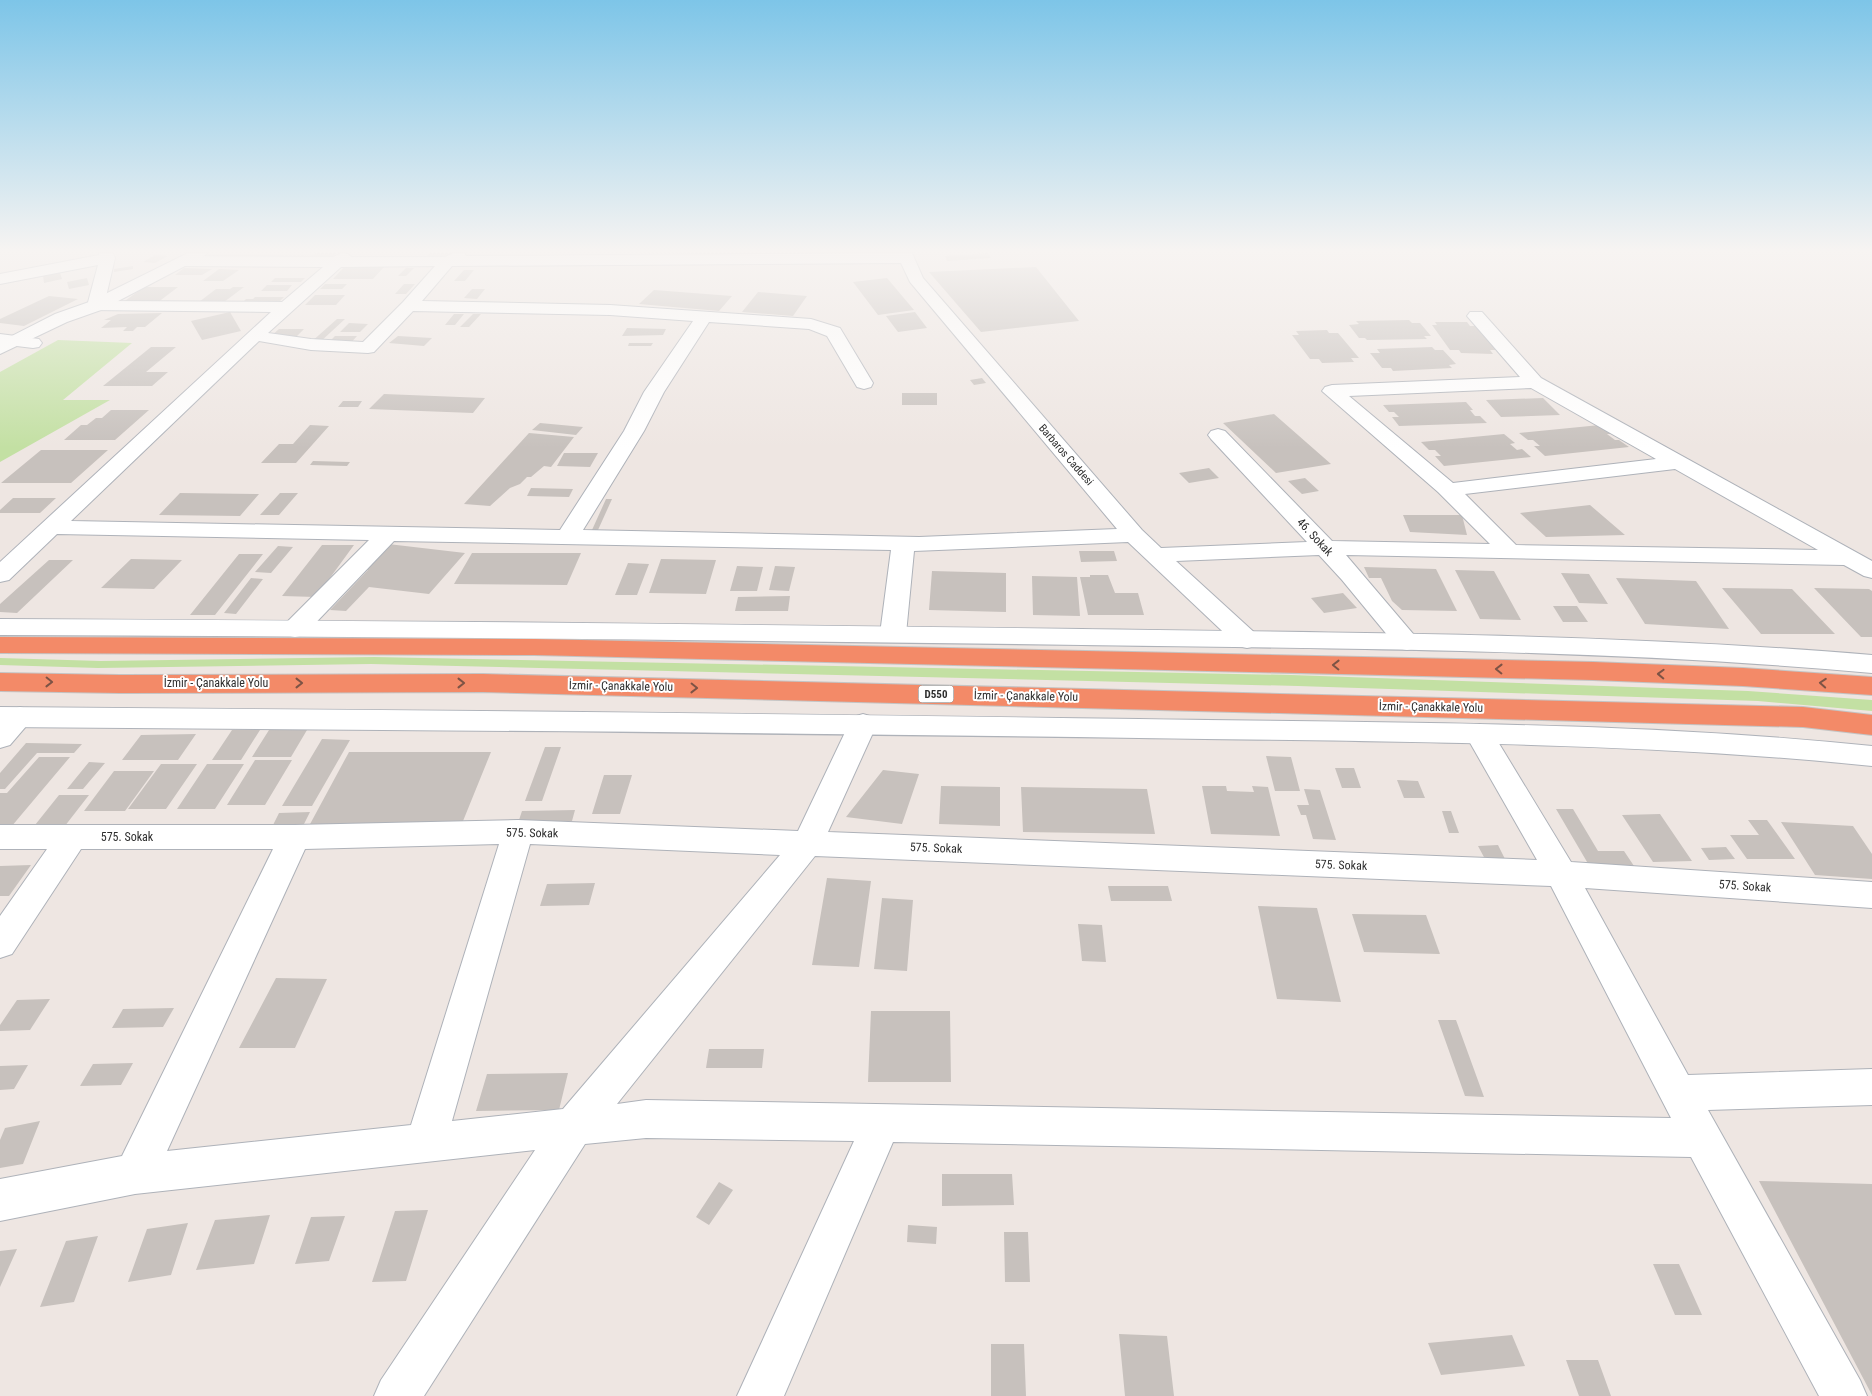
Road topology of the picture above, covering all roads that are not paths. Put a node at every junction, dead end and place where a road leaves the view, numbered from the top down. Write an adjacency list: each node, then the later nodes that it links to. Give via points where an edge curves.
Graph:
1 (80, 318): 9 (street)
2 (274, 318): 8 (street)
3 (397, 318): 8 (street, via 368,348 328,347)
4 (703, 318): 19 (street, via 654,392 634,431)
5 (733, 318): 12 (street, via 811,324 834,332)
6 (949, 318): 18 (street, Barbaros Caddesi)
7 (1478, 318): 11 (street)
8 (255, 335): 16 (street)
9 (12, 343): 10 (street)
10 (0, 360)
11 (1534, 382): 14 (street); 15 (street, via 1332,391)
12 (864, 383)
13 (1218, 435): 21 (street, 46. Sokak)
14 (1676, 463): 15 (street); 24 (street)
15 (1447, 490): 22 (street)
16 (51, 528): 17 (street); 26 (street)
17 (388, 534): 19 (street); 28 (street)
18 (1134, 535): 20 (street); 23 (street, Barbaros Caddesi)
19 (567, 538): 20 (street)
20 (903, 544): 29 (street)
21 (1326, 548): 22 (street); 23 (street); 31 (street, 46. Sokak)
22 (1510, 552): 24 (street)
23 (1155, 555): 30 (street, Barbaros Caddesi)
24 (1850, 558): 25 (street)
25 (1872, 571)
26 (0, 575)
27 (0, 627): 28 (street)
28 (295, 629): 29 (street)
29 (893, 634): 30 (street)
30 (1247, 640): 31 (street)
31 (1407, 642): 33 (street, via 1757,654)
32 (0, 645): 35 (highway, one-way to 32, via 1593,671 564,648)
33 (1872, 664)
34 (0, 682): 38 (highway, İzmir - Çanakkale Yolu / D550, one-way to 38, via 483,682 1803,717)
35 (1872, 686)
36 (10, 717): 37 (street); 40 (street)
37 (863, 724): 39 (street); 46 (street)
38 (1872, 725)
39 (1479, 734): 41 (street, via 1774,746); 47 (street)
40 (0, 738)
41 (1872, 756)
42 (518, 832): 45 (street, 575. Sokak); 46 (street, 575. Sokak); 55 (street)
43 (0, 837): 44 (street, 575. Sokak)
44 (72, 837): 45 (street, 575. Sokak); 49 (street)
45 (295, 837): 56 (street)
46 (808, 842): 47 (street, 575. Sokak); 53 (street)
47 (1561, 874): 48 (street, 575. Sokak); 51 (street)
48 (1872, 895)
49 (0, 944)
50 (1872, 1087): 51 (street)
51 (1678, 1092): 54 (street)
52 (882, 1123): 53 (street, via 646,1119); 54 (street); 59 (street)
53 (574, 1126): 55 (street); 58 (street)
54 (1702, 1138): 60 (street)
55 (426, 1142): 56 (street)
56 (135, 1174): 57 (street)
57 (0, 1200)
58 (397, 1396)
59 (760, 1396)
60 (1844, 1396)

